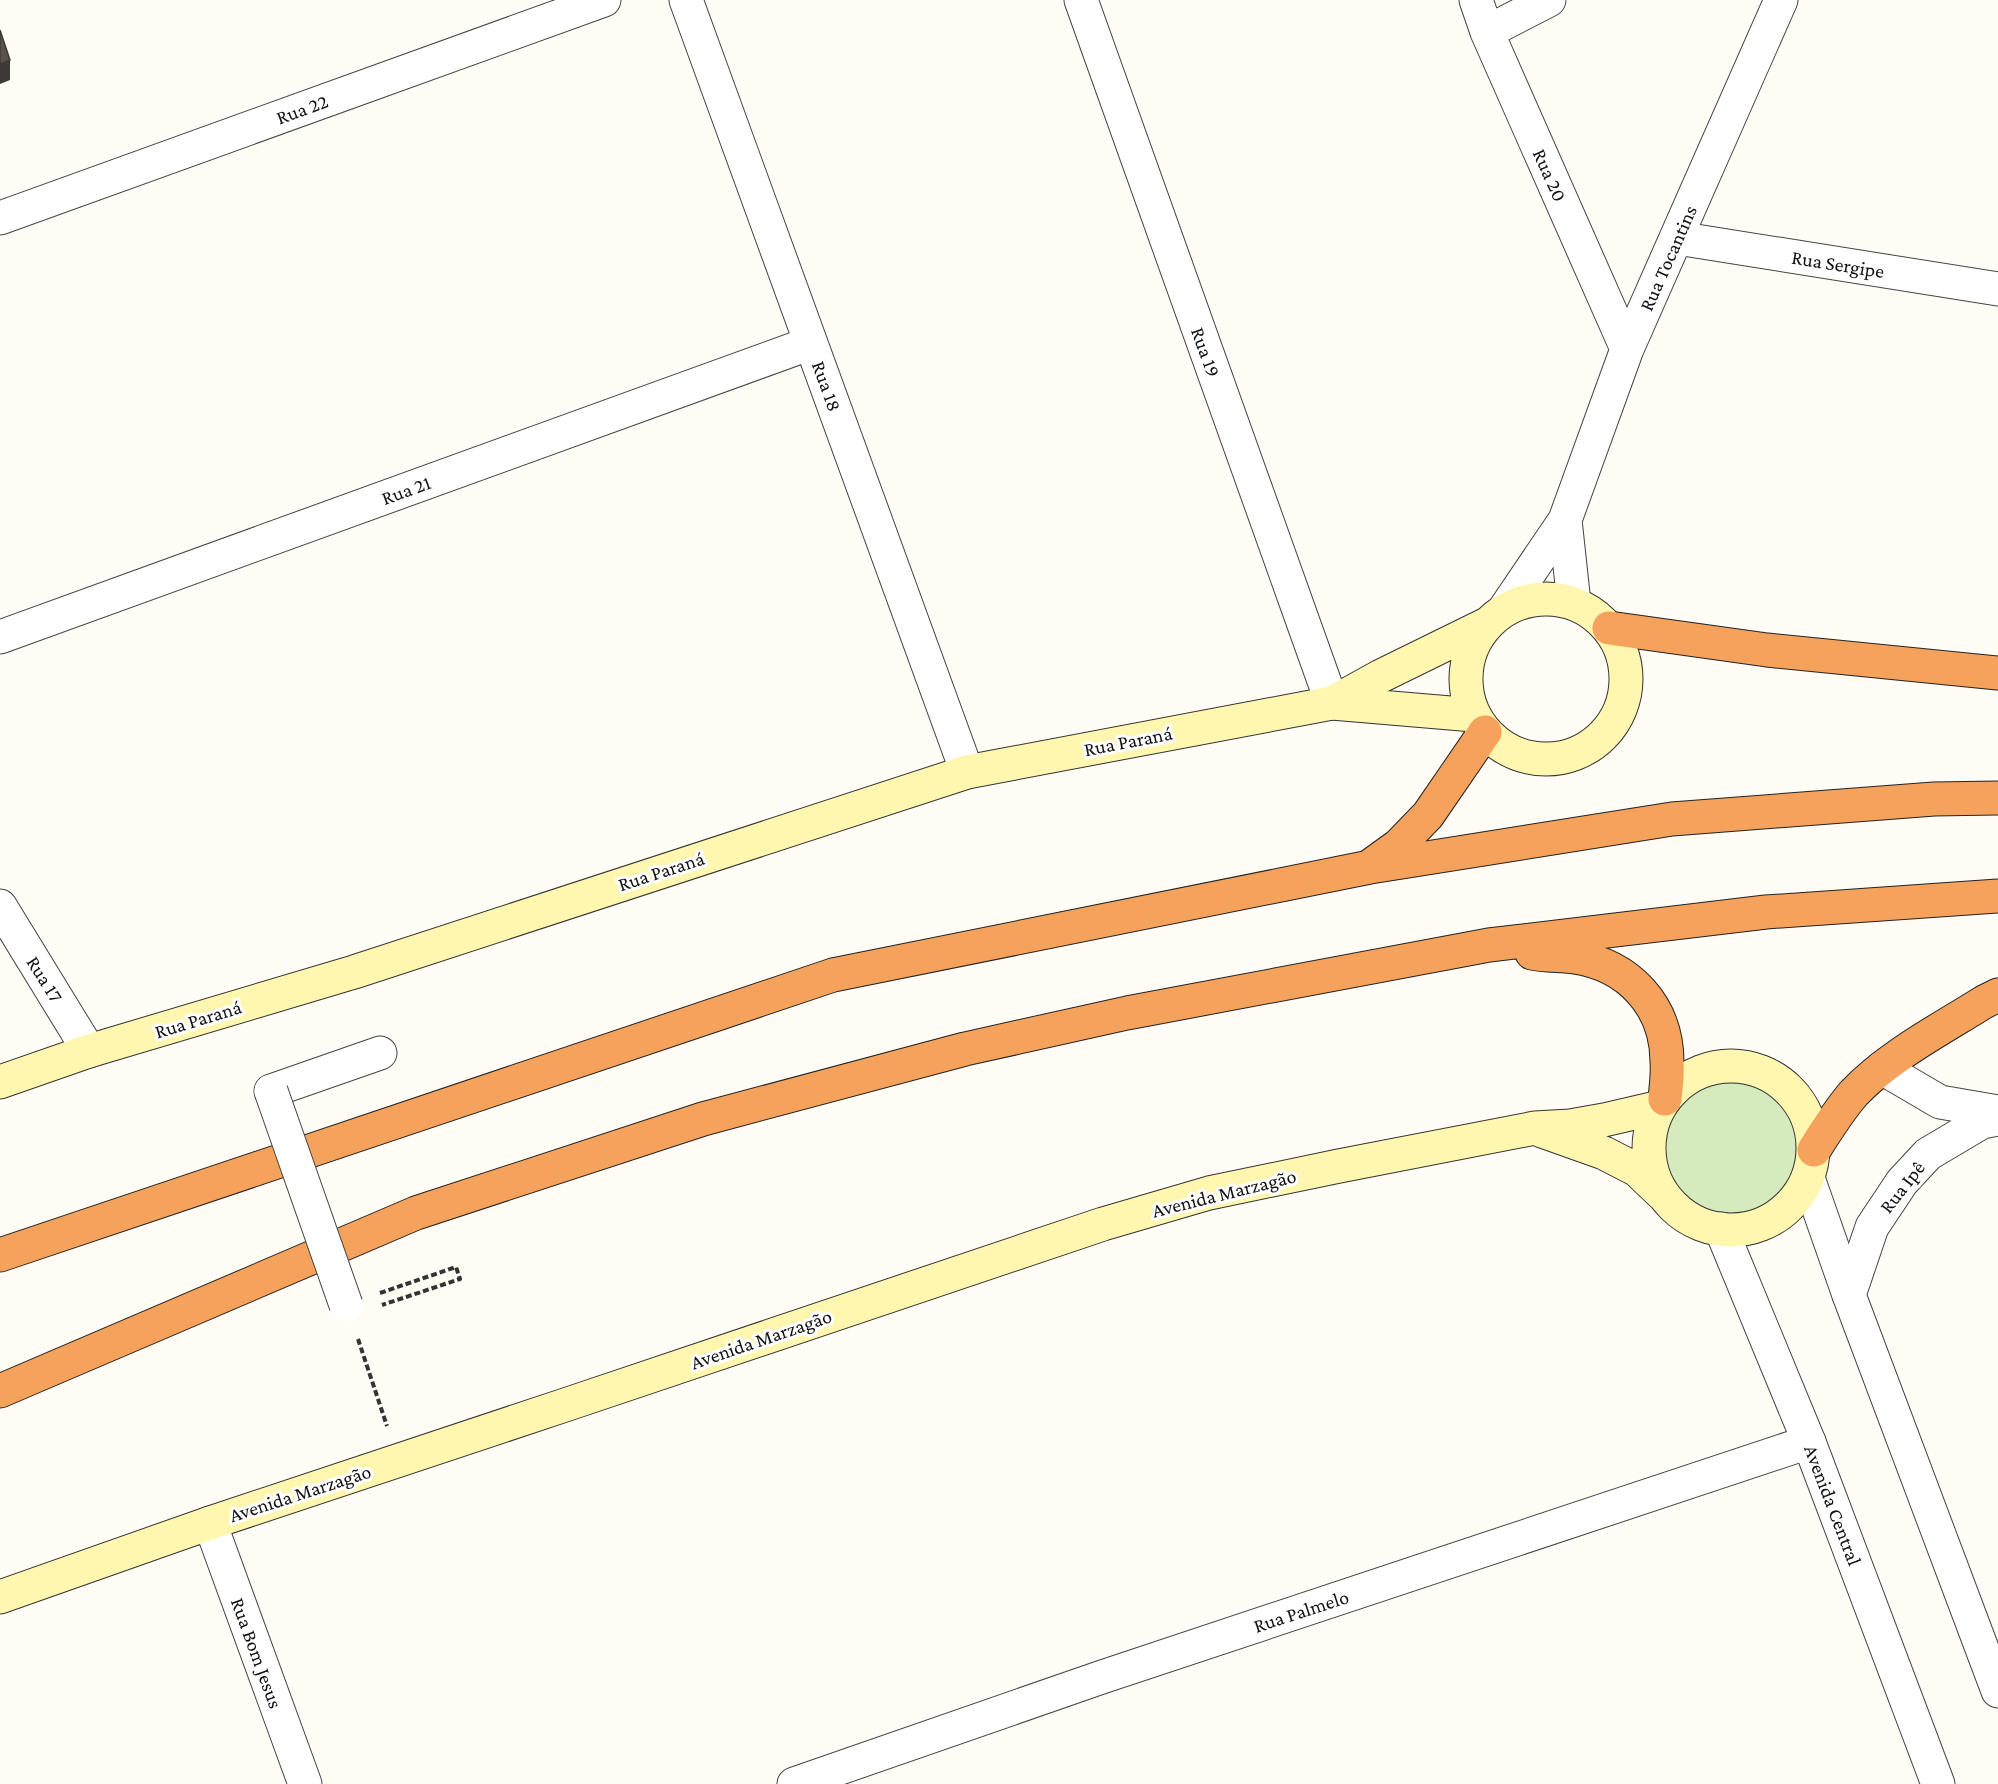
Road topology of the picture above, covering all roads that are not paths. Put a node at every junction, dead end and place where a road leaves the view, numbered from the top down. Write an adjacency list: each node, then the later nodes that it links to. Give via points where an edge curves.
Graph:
1 (604, 0): 8 (street, Rua 22)
2 (686, 0): 11 (street, Rua 18)
3 (1080, 0): 19 (street, Rua 19)
4 (1476, 0): 7 (street, Rua 20)
5 (1549, 0): 7 (street)
6 (1781, 0): 9 (street, Rua Tocantins)
7 (1487, 32): 12 (street, Rua 20)
8 (0, 218)
9 (1677, 238): 10 (street, Rua Sergipe); 12 (street, Rua Tocantins)
10 (1998, 289)
11 (811, 343): 17 (street, Rua 21); 21 (street, Rua 18)
12 (1627, 349): 13 (street, Rua Tocantins)
13 (1565, 520): 14 (street, Rua Tocantins); 15 (street, Rua Tocantins)
14 (1574, 603): 15 (main road, via 1526,601); 16 (main road)
15 (1495, 617): 19 (main road, Rua Paraná); 20 (main road, via 1473,644 1466,668 1466,692)
16 (1609, 628): 18 (highway, via 1767,650); 20 (main road, via 1623,652 1628,680 1622,707 1608,731 1587,749 1561,759 1533,759 1507,749)
17 (0, 637)
18 (1998, 673)
19 (1332, 703): 20 (main road, Rua Paraná); 21 (main road, Rua Paraná)
20 (1479, 723): 23 (highway, via 1428,815)
21 (967, 771): 28 (main road, Rua Paraná, via 365,968)
22 (1998, 798): 23 (highway, via 1934,799 1672,819)
23 (1370, 867): 39 (highway, via 833,975)
24 (1998, 896): 26 (highway, via 1766,912)
25 (0, 906): 28 (street, Rua 17)
26 (1489, 945): 32 (highway, via 1574,957 1604,965 1631,981 1648,998 1662,1027 1668,1060); 42 (highway, via 965,1049 703,1119 416,1213)
27 (1998, 995): 30 (highway)
28 (89, 1051): 31 (main road, Rua Paraná)
29 (380, 1053): 41 (street, bridge, via 271,1091)
30 (1882, 1068): 33 (street, via 1940,1102); 36 (highway, via 1854,1094)
31 (0, 1082)
32 (1663, 1103): 35 (main road, Avenida Marzagão, via 1604,1120); 36 (main road, via 1687,1079 1714,1068 1744,1067 1772,1077 1795,1096 1809,1122); 37 (main road, via 1651,1130 1649,1155)
33 (1998, 1112)
34 (1998, 1119): 40 (street, Rua Ipê, via 1982,1122 1928,1154 1902,1182 1872,1227)
35 (1535, 1128): 37 (main road, via 1604,1153 1637,1170); 44 (main road, Avenida Marzagão, via 1209,1193 1103,1224)
36 (1811, 1164): 38 (main road, via 1794,1202 1774,1219 1748,1228); 40 (street)
37 (1667, 1200): 38 (main road, via 1682,1214)
38 (1721, 1229): 43 (street, Avenida Central)
39 (0, 1255)
40 (1849, 1295): 46 (street)
41 (359, 1306)
42 (0, 1391)
43 (1809, 1442): 48 (street, Rua Palmelo, via 1102,1677); 49 (street, Avenida Central)
44 (210, 1523): 45 (main road, Avenida Marzagão); 47 (street, Rua Bom Jesus)
45 (0, 1597)
46 (1998, 1691)
47 (305, 1784)
48 (794, 1784)
49 (1938, 1784)

